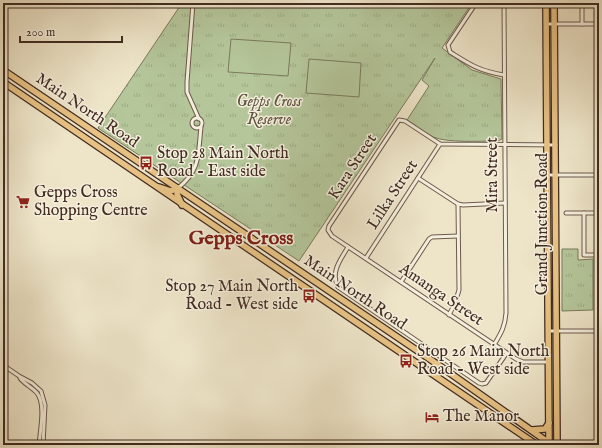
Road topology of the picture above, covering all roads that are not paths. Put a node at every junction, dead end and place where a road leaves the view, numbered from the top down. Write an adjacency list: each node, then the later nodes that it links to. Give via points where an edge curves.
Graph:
1 (193, 3): 16 (street, via 187,92 196,110)
2 (476, 3): 13 (street, via 448,48 450,52 474,67)
3 (504, 3): 13 (street, Mira Street)
4 (546, 3): 7 (highway, Grand Junction Road)
5 (554, 3): 8 (highway, Grand Junction Road)
6 (582, 3): 9 (street)
7 (546, 24): 8 (street); 22 (highway, Grand Junction Road)
8 (554, 24): 9 (street); 23 (highway, Grand Junction Road)
9 (582, 24): 10 (street)
10 (599, 24)
11 (3, 70): 12 (highway, Main North Road)
12 (10, 75): 15 (highway, via 8,78); 29 (highway, Main North Road)
13 (504, 75): 21 (street, Mira Street)
14 (3, 82): 15 (highway, Main North Road)
15 (12, 88): 28 (highway, Main North Road)
16 (197, 119): 17 (street, via 202,122); 18 (street, via 192,124)
17 (201, 127): 18 (street); 19 (street)
18 (196, 128): 19 (street)
19 (200, 136): 29 (street, via 197,163)
20 (440, 144): 21 (street); 27 (street, Lilka Street); 36 (street, Kara Street, via 399,120)
21 (505, 145): 22 (street); 30 (street, Mira Street)
22 (548, 145): 23 (street); 24 (highway, Grand Junction Road)
23 (556, 145): 25 (highway, Grand Junction Road)
24 (548, 175): 25 (street); 44 (highway, Grand Junction Road)
25 (556, 175): 26 (street); 45 (highway, Grand Junction Road)
26 (599, 175)
27 (418, 178): 31 (street); 40 (street, Lilka Street)
28 (155, 186): 29 (highway, via 171,191); 32 (highway, Main North Road)
29 (178, 188): 32 (highway, via 177,194); 54 (highway, Main North Road)
30 (505, 203): 31 (street); 47 (street, Mira Street, via 505,323)
31 (458, 204): 37 (street)
32 (182, 205): 55 (highway, Main North Road)
33 (566, 213): 34 (street)
34 (584, 213): 35 (street); 39 (street, via 584,255)
35 (599, 213)
36 (328, 230): 38 (street, Amanga Street)
37 (458, 236): 41 (street, via 429,239); 43 (street, via 459,290 456,303)
38 (348, 247): 40 (street, Amanga Street); 48 (street, via 335,274 334,281 338,287 482,384 486,383)
39 (598, 255): 42 (street)
40 (366, 258): 41 (street, Amanga Street)
41 (401, 282): 43 (street, Amanga Street)
42 (599, 290)
43 (449, 315): 47 (street, Amanga Street)
44 (549, 331): 45 (street); 50 (highway, Grand Junction Road)
45 (557, 331): 46 (street); 49 (highway, Grand Junction Road)
46 (599, 332)
47 (494, 345): 48 (street, Amanga Street)
48 (506, 354): 50 (street, Amanga Street, via 523,362)
49 (557, 356): 50 (highway); 52 (highway, Grand Junction Road)
50 (549, 362): 52 (highway); 56 (highway, Grand Junction Road)
51 (3, 365): 53 (street)
52 (557, 367): 64 (highway, Grand Junction Road)
53 (19, 376): 60 (street, via 38,394 41,401); 61 (street, via 41,391 44,399)
54 (474, 391): 55 (highway); 57 (highway, Main North Road)
55 (469, 398): 58 (highway, Main North Road)
56 (549, 422): 57 (highway, via 545,428); 59 (highway, Grand Junction Road)
57 (532, 430): 59 (highway, Main North Road)
58 (527, 437): 62 (highway); 63 (highway, Main North Road)
59 (550, 444)
60 (39, 445)
61 (43, 445)
62 (526, 445)
63 (537, 445)
64 (557, 445)

